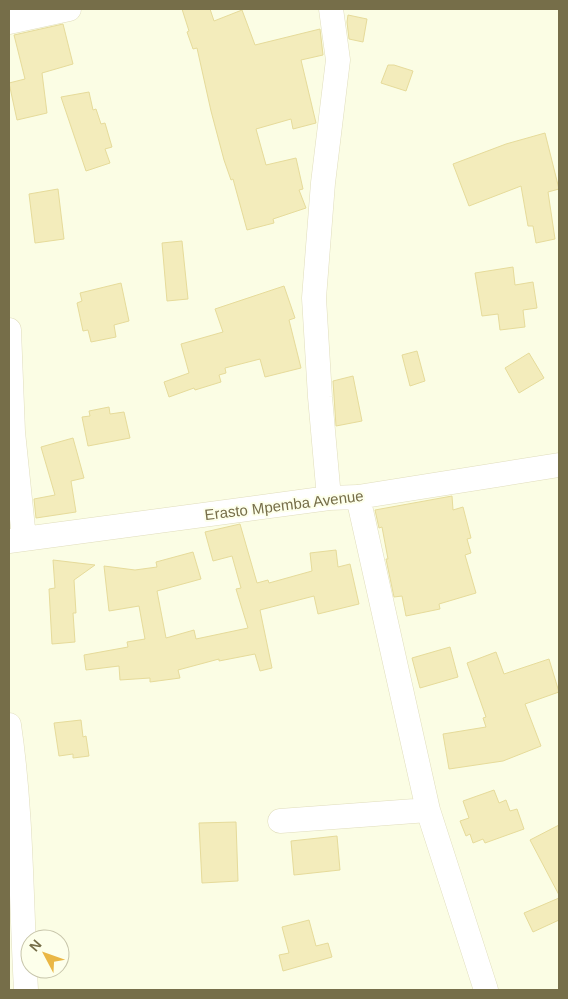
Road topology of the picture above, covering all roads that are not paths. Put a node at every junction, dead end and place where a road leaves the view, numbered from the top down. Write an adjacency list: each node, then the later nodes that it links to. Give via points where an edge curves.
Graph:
1 (68, 9): 3 (street)
2 (331, 9): 7 (street, via 338,60 323,183 314,298)
3 (9, 22)
4 (9, 330): 8 (street)
5 (559, 465): 6 (street, Erasto Mpemba Avenue)
6 (358, 496): 7 (street, Erasto Mpemba Avenue); 10 (street)
7 (329, 498): 8 (street, Erasto Mpemba Avenue)
8 (16, 539)
9 (9, 725): 12 (street, via 20,840)
10 (428, 810): 11 (street); 13 (street)
11 (280, 821)
12 (26, 990)
13 (486, 990)

